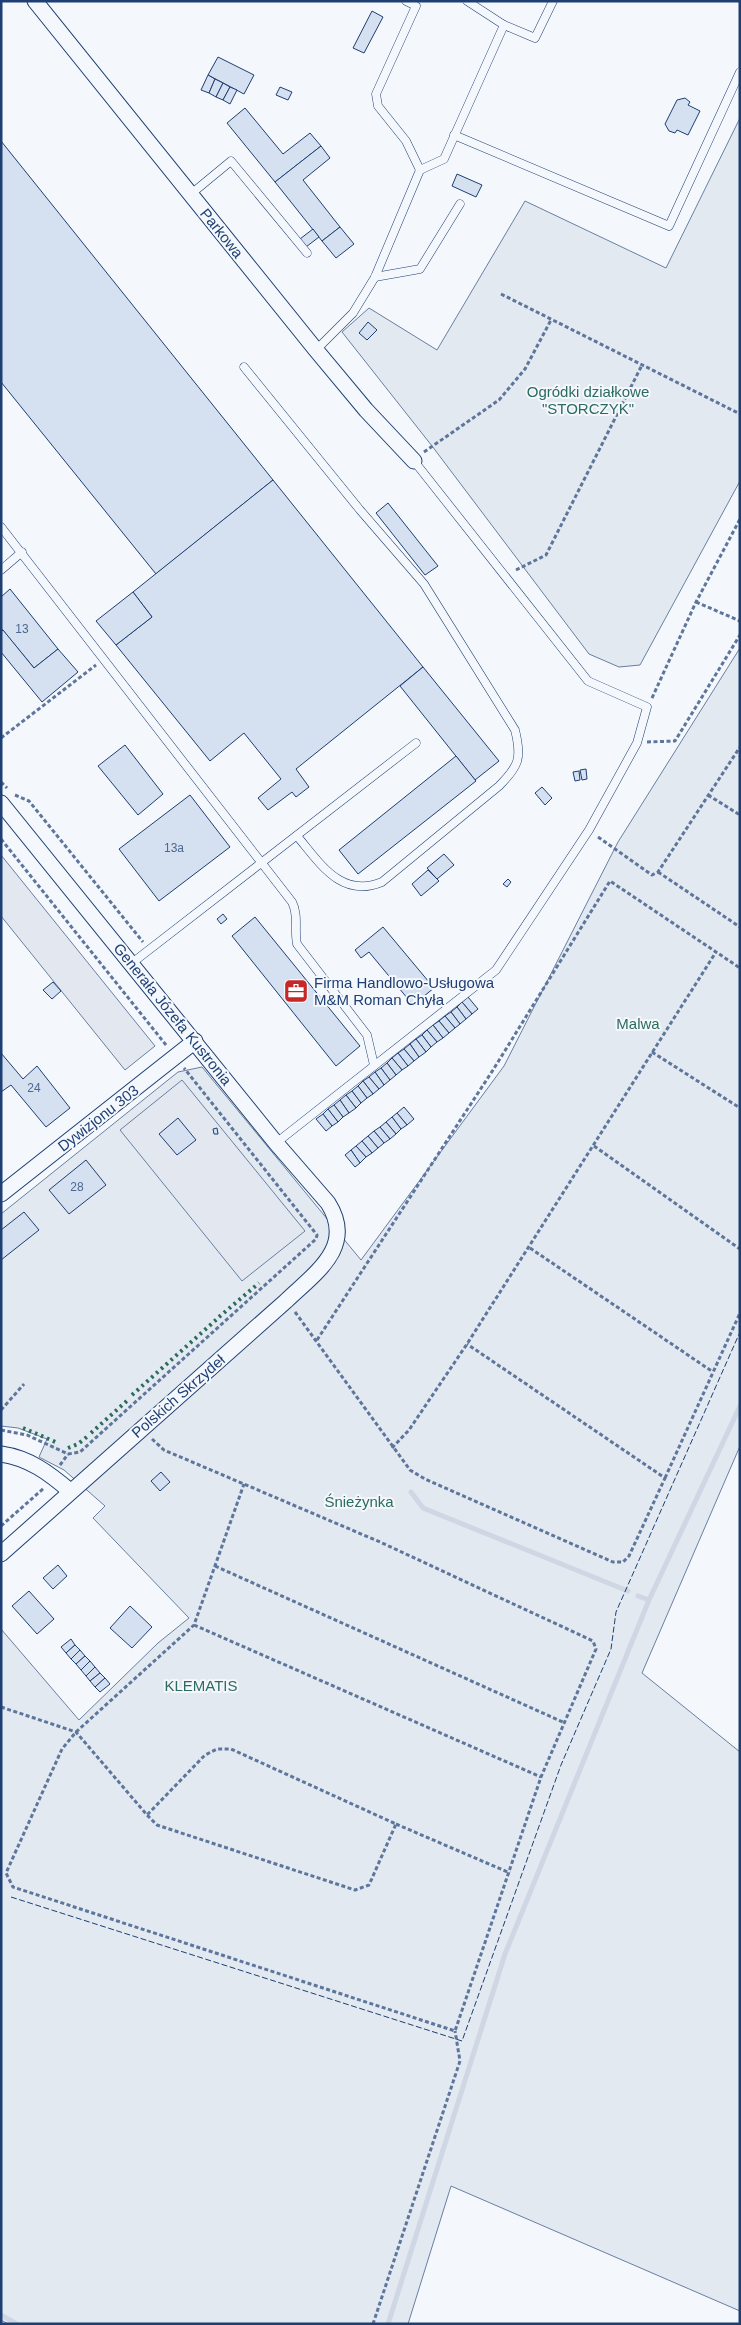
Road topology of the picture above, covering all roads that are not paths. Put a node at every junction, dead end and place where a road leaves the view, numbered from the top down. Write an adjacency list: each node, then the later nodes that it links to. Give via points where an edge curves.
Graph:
1 (36, 1): 9 (street, Parkowa)
2 (406, 1): 8 (lane, via 416,6 376,94 378,106 406,141)
3 (467, 1): 5 (lane)
4 (553, 1): 5 (lane, via 535,38)
5 (504, 25): 7 (lane)
6 (740, 72): 7 (lane, via 669,226)
7 (454, 135): 8 (lane, via 444,160)
8 (420, 170): 12 (lane)
9 (191, 194): 11 (lane, via 231,161); 13 (street, Parkowa)
10 (460, 204): 12 (lane, via 420,270)
11 (307, 253)
12 (375, 277): 13 (lane, via 353,313)
13 (316, 350): 15 (street, Parkowa)
14 (244, 367): 21 (lane, via 424,584 515,730 520,749 512,774 499,786 382,882 369,888 345,884 332,876)
15 (414, 461): 25 (lane, via 588,681 647,707 637,743 589,830 496,970)
16 (1, 527): 17 (lane)
17 (22, 552): 18 (lane); 22 (lane)
18 (1, 570)
19 (416, 743): 21 (lane)
20 (1, 803): 23 (street, Generała Józefa Kustronia)
21 (297, 836): 22 (lane)
22 (263, 863): 23 (lane); 25 (lane, via 296,910 297,944 367,1036)
23 (132, 963): 24 (street, Generała Józefa Kustronia)
24 (195, 1041): 26 (street, Generała Józefa Kustronia); 27 (street, Dywizjonu 303)
25 (374, 1065): 26 (lane)
26 (276, 1143): 28 (street, Generała Józefa Kustronia, via 328,1203)
27 (1, 1194)
28 (338, 1228): 30 (street, Polskich Skrzydeł, via 334,1251 322,1266)
29 (1, 1454): 30 (street, via 41,1467)
30 (70, 1490): 31 (street, Polskich Skrzydeł)
31 (1, 1554)

